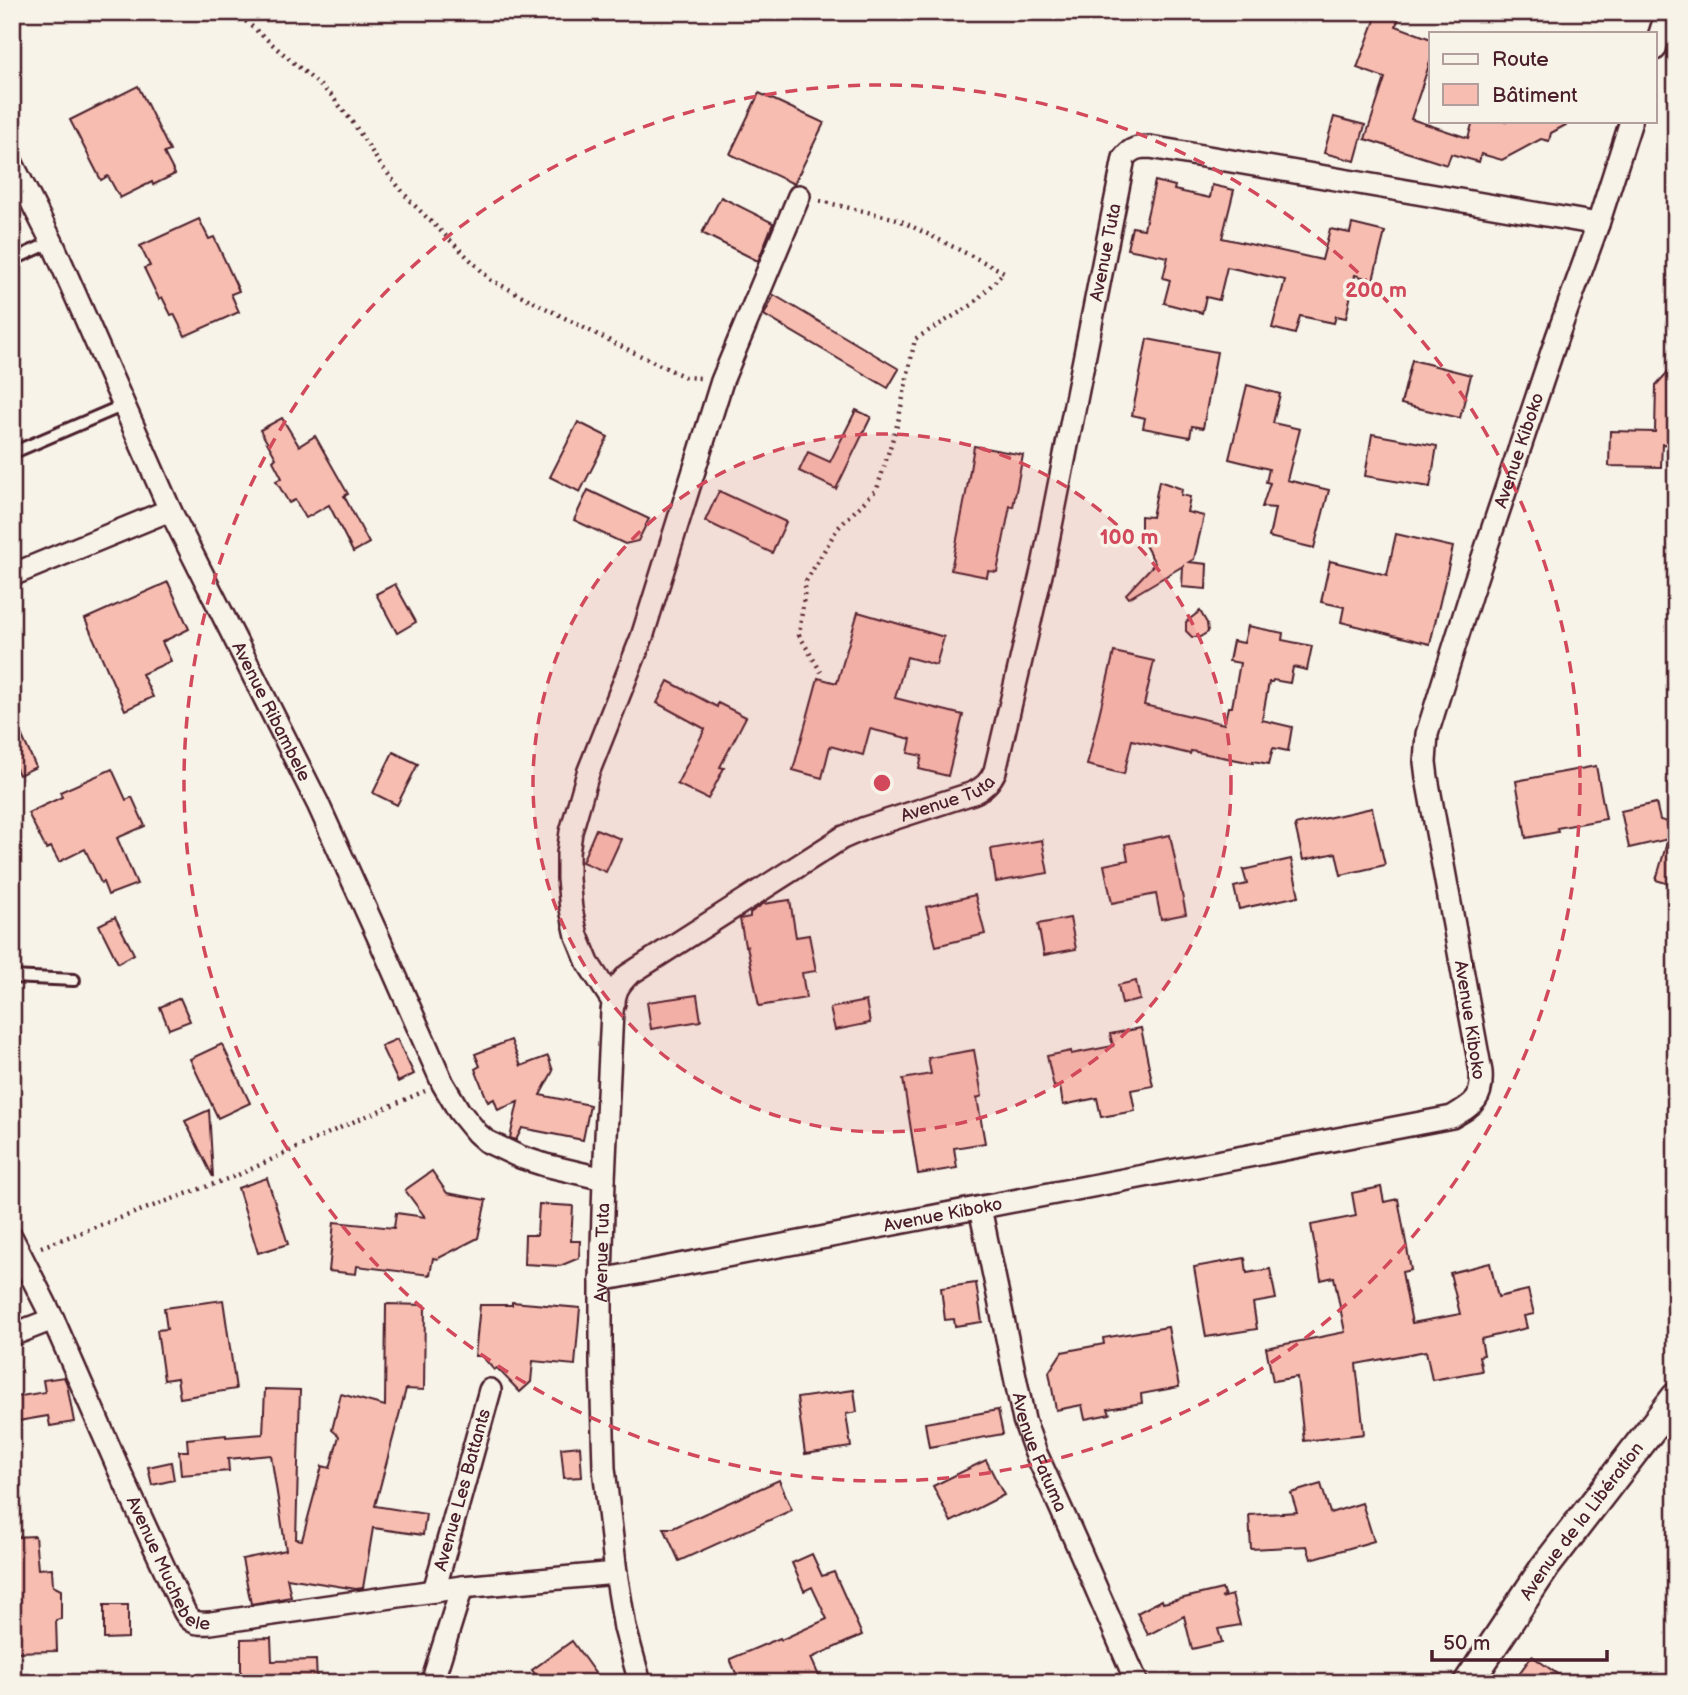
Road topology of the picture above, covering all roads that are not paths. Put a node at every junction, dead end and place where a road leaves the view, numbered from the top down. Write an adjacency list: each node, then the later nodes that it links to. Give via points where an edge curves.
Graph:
1 (1667, 12): 2 (street)
2 (1656, 45)
3 (1631, 122): 6 (street, Avenue Kiboko)
4 (12, 163): 7 (street, Avenue Ribambele)
5 (799, 196): 15 (street, via 722,381 642,637 571,832 568,879 577,936)
6 (1598, 223): 15 (street, Avenue Tuta, via 1150,148 1129,151 1122,162 1043,566 992,777 973,793 865,828 831,844 628,975 619,983); 17 (street, Avenue Kiboko, via 1427,734 1427,778 1481,1072 1478,1098 1452,1117)
7 (52, 242): 8 (lane); 9 (street, Avenue Ribambele)
8 (12, 260)
9 (124, 405): 10 (lane); 11 (street, Avenue Ribambele)
10 (12, 453)
11 (170, 510): 12 (street); 16 (street, Avenue Ribambele, via 318,804 459,1111 486,1141 520,1157)
12 (12, 575)
13 (12, 977): 14 (lane)
14 (74, 980)
15 (614, 1003): 16 (street, Avenue Tuta)
16 (604, 1179): 19 (street, Avenue Tuta)
17 (981, 1208): 19 (street, Avenue Kiboko); 29 (street, Avenue Fatuma, via 1024,1420)
18 (16, 1246): 20 (street, Avenue Muchebele)
19 (601, 1280): 24 (street, Avenue Tuta, via 604,1468)
20 (52, 1318): 21 (street); 26 (street, Avenue Muchebele, via 190,1620 211,1623)
21 (12, 1335)
22 (490, 1390): 26 (street, Avenue Les Battants)
23 (1676, 1397): 30 (street, Avenue de la Libération, via 1545,1567)
24 (616, 1573): 25 (street, Avenue Muchebele); 28 (street, Avenue Tuta)
25 (463, 1587): 26 (street, Avenue Muchebele); 27 (street, Avenue Les Battants)
26 (434, 1591)
27 (432, 1683)
28 (640, 1683)
29 (1137, 1683)
30 (1468, 1683)

